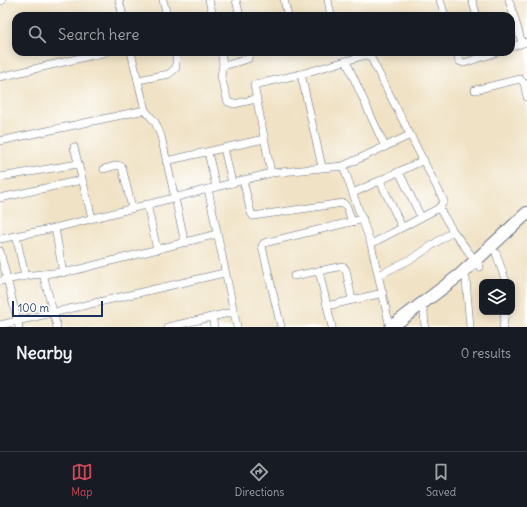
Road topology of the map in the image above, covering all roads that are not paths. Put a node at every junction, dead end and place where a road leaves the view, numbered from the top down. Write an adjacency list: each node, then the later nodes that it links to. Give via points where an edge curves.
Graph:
1 (119, 0): 10 (street)
2 (163, 0): 11 (street)
3 (209, 0): 12 (street)
4 (236, 0): 13 (street)
5 (284, 0): 14 (street)
6 (328, 0): 15 (street)
7 (440, 0): 16 (street)
8 (472, 0): 17 (street)
9 (509, 0): 18 (street)
10 (122, 12)
11 (166, 12)
12 (212, 12)
13 (239, 12)
14 (287, 12)
15 (331, 12)
16 (444, 12)
17 (476, 12)
18 (513, 12)
19 (515, 16): 20 (street)
20 (525, 43): 21 (street)
21 (515, 46)
22 (89, 56): 34 (street)
23 (132, 56): 35 (street)
24 (176, 56): 35 (street, via 176,68 169,74)
25 (222, 56): 32 (street)
26 (248, 56): 32 (street, via 248,59)
27 (363, 56): 31 (street)
28 (370, 56): 40 (street)
29 (457, 56): 30 (street, via 459,61 464,63)
30 (483, 56)
31 (346, 62): 33 (street); 43 (street)
32 (223, 66): 38 (street, via 221,77 228,102 234,104)
33 (301, 74): 38 (street, via 256,83); 51 (street)
34 (0, 77)
35 (138, 80): 39 (street)
36 (475, 90): 37 (street, via 520,79 524,83)
37 (527, 97)
38 (256, 98): 41 (street)
39 (145, 110): 42 (street); 48 (street, via 159,130)
40 (410, 135): 43 (street); 47 (street)
41 (264, 140): 45 (street); 54 (street)
42 (0, 141)
43 (385, 147): 50 (street)
44 (74, 148): 49 (street)
45 (224, 148): 46 (street); 59 (street)
46 (208, 152): 48 (street); 60 (street)
47 (424, 160): 53 (street); 67 (street, via 444,201)
48 (166, 161): 64 (street)
49 (78, 164): 55 (street); 56 (street)
50 (343, 166): 51 (street); 62 (street)
51 (322, 167): 54 (street)
52 (104, 169): 66 (street, via 120,165 122,167)
53 (399, 172): 58 (street); 69 (street)
54 (271, 173): 57 (street)
55 (0, 177)
56 (82, 180): 63 (street); 70 (street)
57 (243, 180): 59 (street); 72 (street, via 250,213 254,216 344,203)
58 (380, 181): 62 (street); 74 (street)
59 (232, 183): 60 (street)
60 (216, 187): 61 (street)
61 (208, 189): 64 (street); 77 (street)
62 (353, 193): 71 (street)
63 (0, 198)
64 (174, 198): 65 (street); 80 (street)
65 (147, 204): 66 (street); 82 (street)
66 (132, 208): 70 (street)
67 (439, 208): 69 (street); 76 (street)
68 (527, 213): 85 (highway)
69 (421, 217): 74 (street)
70 (92, 218): 75 (street)
71 (363, 219): 72 (street); 81 (street)
72 (352, 222): 110 (street, via 263,244)
73 (527, 224): 84 (highway)
74 (402, 227): 81 (street)
75 (55, 228): 78 (street); 87 (street)
76 (453, 231): 85 (street); 90 (street, via 415,257)
77 (217, 234): 80 (street); 88 (street)
78 (16, 236): 79 (street); 91 (street)
79 (0, 239)
80 (185, 242): 82 (street)
81 (372, 244): 90 (street)
82 (157, 250): 87 (street)
83 (0, 251): 95 (street)
84 (496, 252): 85 (highway); 94 (street)
85 (478, 264): 93 (highway); 112 (highway)
86 (319, 271): 92 (street); 97 (street, via 345,267); 98 (street)
87 (63, 273): 89 (street)
88 (224, 273): 99 (street); 101 (street)
89 (43, 274): 91 (street); 101 (street)
90 (380, 274): 96 (street)
91 (25, 276): 95 (street)
92 (294, 276)
93 (466, 279): 100 (highway); 115 (street)
94 (505, 279)
95 (4, 280): 104 (street)
96 (383, 293): 97 (street); 112 (street)
97 (352, 300): 98 (street)
98 (327, 306): 111 (street)
99 (233, 312): 103 (street); 109 (street)
100 (424, 312): 113 (highway); 114 (street)
101 (54, 313): 104 (street); 106 (street)
102 (505, 315): 116 (street)
103 (212, 317): 107 (street); 108 (street)
104 (18, 324): 105 (street)
105 (0, 325)
106 (57, 327)
107 (171, 327)
108 (214, 327)
109 (237, 327)
110 (281, 327)
111 (332, 327)
112 (390, 327)
113 (403, 327)
114 (425, 327)
115 (470, 327)
116 (503, 327)

